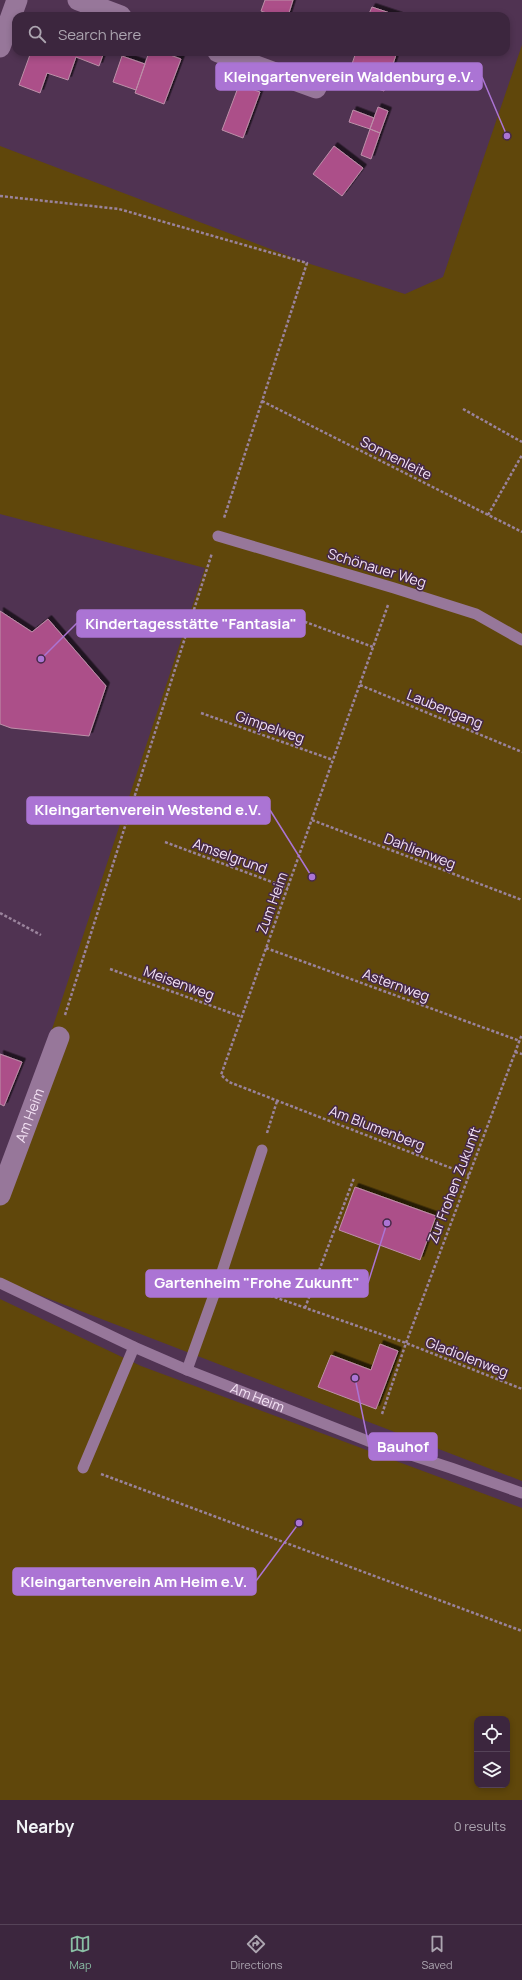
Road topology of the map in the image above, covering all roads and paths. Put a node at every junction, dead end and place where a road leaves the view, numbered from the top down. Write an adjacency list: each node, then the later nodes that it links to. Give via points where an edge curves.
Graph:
1 (17, 0): 3 (street)
2 (78, 0): 4 (street)
3 (13, 12)
4 (110, 12)
5 (12, 14): 6 (street)
6 (0, 47)
7 (229, 56): 8 (street)
8 (316, 88)
9 (0, 196): 10 (path, via 119,210 307,263)
10 (262, 401): 14 (path, Sonnenleite); 16 (path)
11 (463, 409): 12 (path)
12 (522, 442)
13 (522, 455): 14 (path)
14 (488, 515): 15 (path, Sonnenleite)
15 (522, 532)
16 (218, 536): 17 (lane, Schönauer Weg); 35 (path)
17 (394, 588): 19 (lane, Schönauer Weg, via 476,614); 20 (path, Zum Heim)
18 (281, 613): 20 (path)
19 (522, 640)
20 (373, 647): 21 (path, Zum Heim)
21 (360, 685): 23 (path, Laubengang); 24 (path, Zum Heim)
22 (201, 713): 24 (path, Gimpelweg)
23 (522, 752)
24 (333, 760): 25 (path, Zum Heim)
25 (312, 820): 27 (path, Zum Heim); 28 (path, Dahlienweg)
26 (165, 842): 27 (path, Amselgrund)
27 (288, 888): 31 (path, Zum Heim)
28 (522, 900)
29 (0, 913): 30 (path)
30 (41, 935)
31 (266, 948): 33 (path, Zum Heim); 36 (path, Asternweg)
32 (110, 969): 33 (path, Meisenweg)
33 (242, 1016): 39 (path, Zum Heim, via 221,1075 229,1082)
34 (522, 1034): 36 (path, Zur Frohen Zukunft)
35 (59, 1037): 43 (street, Am Heim)
36 (520, 1041): 37 (path, Zur Frohen Zukunft)
37 (515, 1052): 38 (path); 41 (path, Zur Frohen Zukunft)
38 (522, 1054)
39 (277, 1101): 40 (path); 41 (path, Am Blumenberg)
40 (262, 1150): 44 (lane)
41 (469, 1175): 47 (path, Zur Frohen Zukunft)
42 (354, 1178): 46 (path)
43 (0, 1194)
44 (220, 1278): 46 (path, Gladiolenweg); 49 (lane)
45 (0, 1282): 48 (lane, Am Heim)
46 (305, 1308): 47 (path, Gladiolenweg)
47 (406, 1344): 50 (path, Gladiolenweg); 51 (path, Zur Frohen Zukunft)
48 (134, 1347): 49 (lane, Am Heim); 52 (lane)
49 (187, 1370): 53 (lane, Am Heim, via 368,1441)
50 (522, 1389)
51 (382, 1414)
52 (83, 1468): 54 (path)
53 (522, 1493)
54 (522, 1630)

